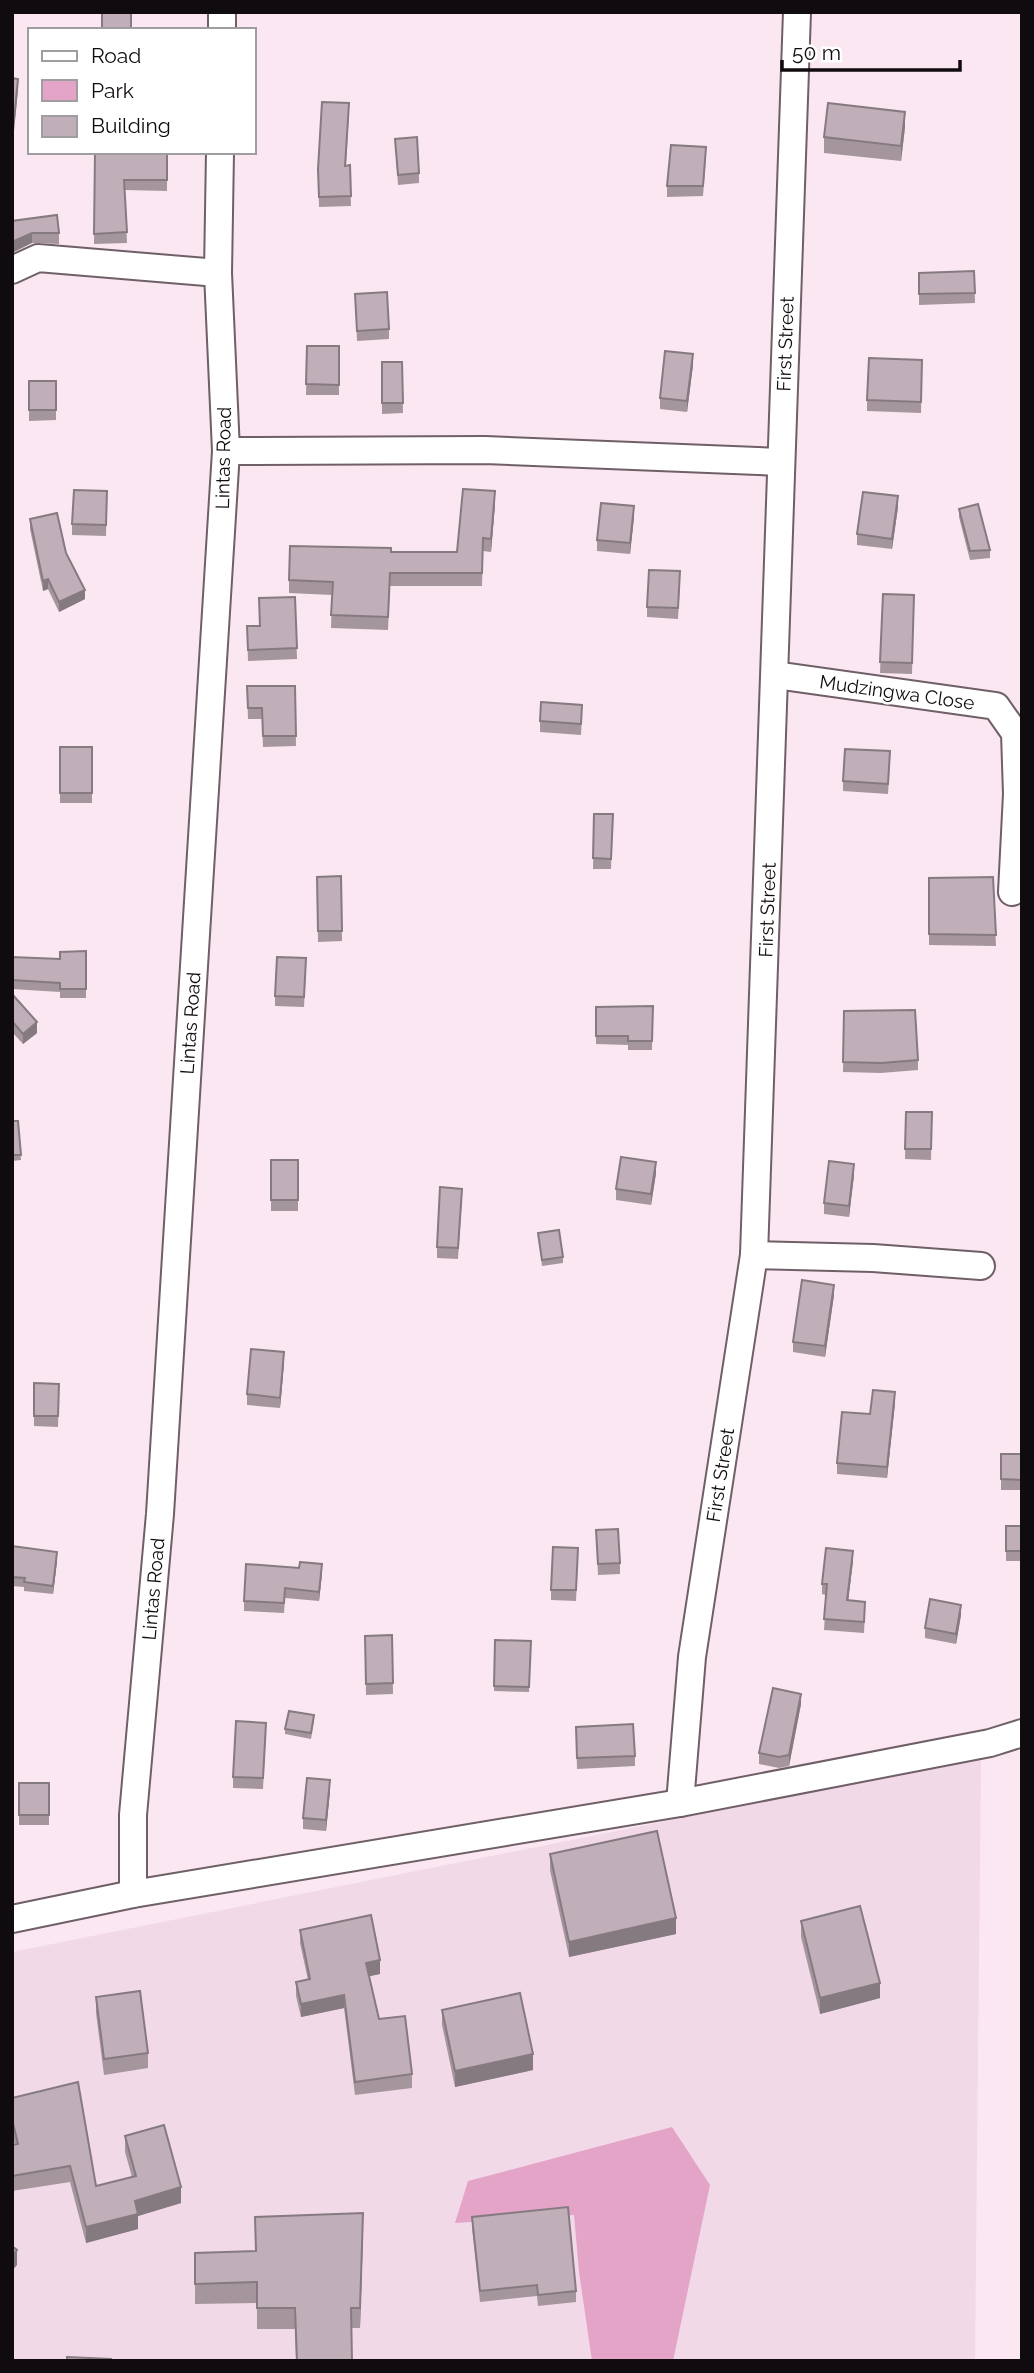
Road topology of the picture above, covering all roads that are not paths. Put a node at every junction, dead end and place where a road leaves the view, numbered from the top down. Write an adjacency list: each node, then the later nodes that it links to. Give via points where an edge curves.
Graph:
1 (797, 12): 6 (street, First Street)
2 (220, 154): 4 (street, Lintas Road)
3 (12, 270): 4 (street, via 38,258)
4 (218, 272): 5 (street, Lintas Road)
5 (226, 451): 6 (street, via 485,450); 13 (street, Lintas Road, via 160,1514 133,1815)
6 (780, 462): 7 (street, First Street)
7 (775, 675): 8 (street, Mudzingwa Close, via 996,706 1015,733); 9 (street, First Street)
8 (1012, 891)
9 (754, 1255): 10 (street); 12 (street, First Street, via 692,1657)
10 (981, 1266)
11 (1022, 1733): 12 (street)
12 (680, 1803): 13 (street)
13 (133, 1894): 14 (street)
14 (12, 1919)

